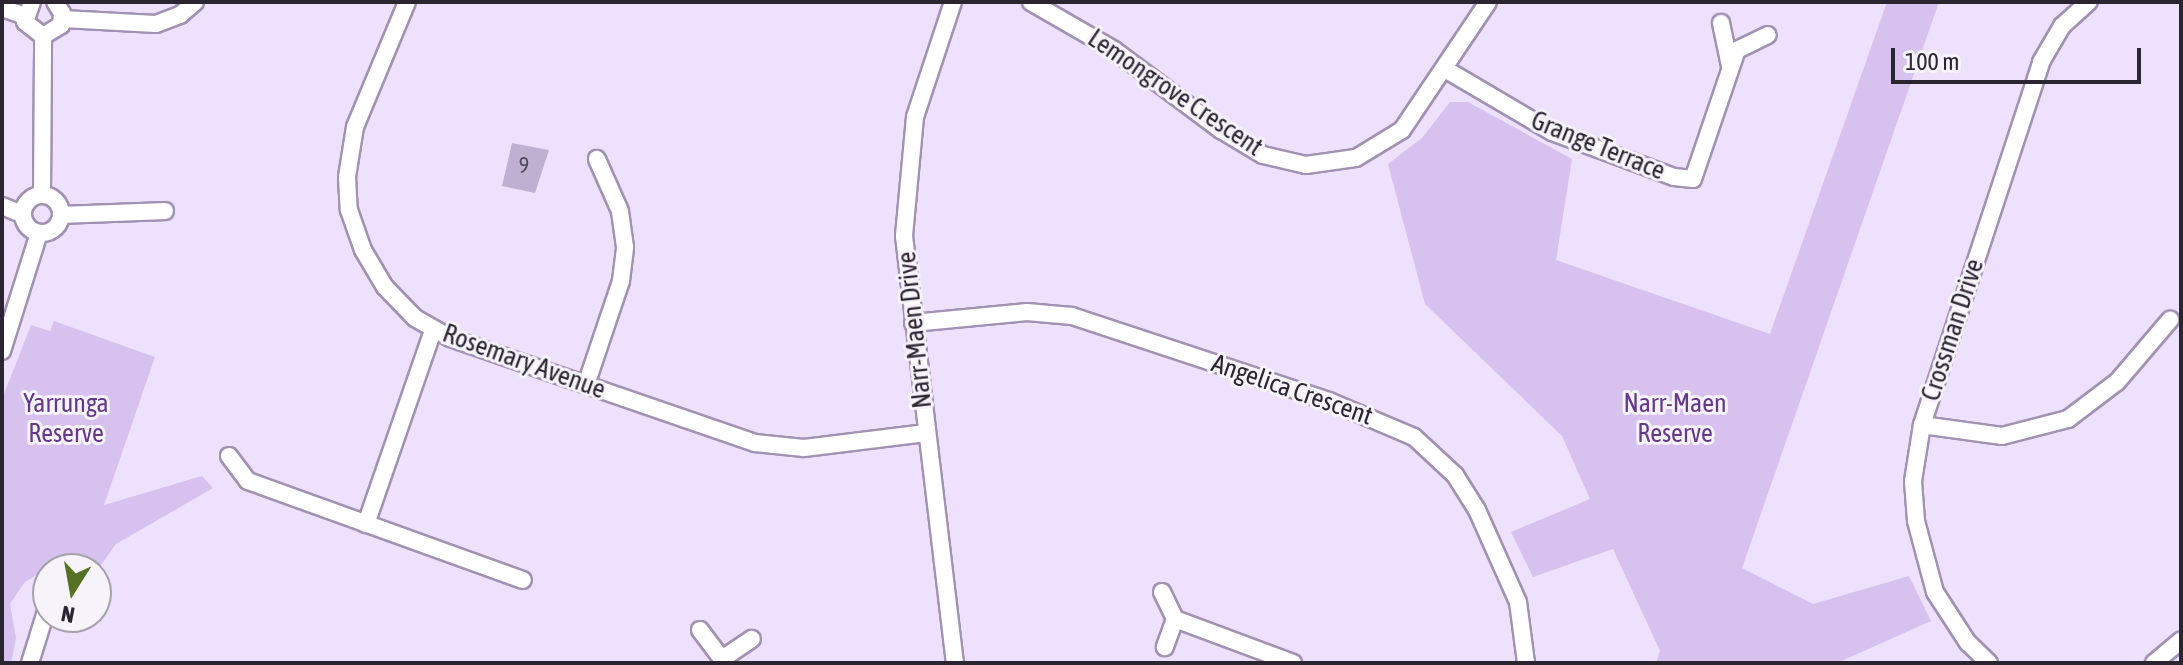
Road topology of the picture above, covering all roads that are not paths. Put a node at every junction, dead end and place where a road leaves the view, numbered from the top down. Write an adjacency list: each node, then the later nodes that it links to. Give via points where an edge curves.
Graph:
1 (55, 2): 10 (street)
2 (195, 2): 10 (street, via 156,24)
3 (407, 2): 25 (street, Rosemary Avenue, via 355,127 347,193 355,231 373,269 399,303)
4 (953, 2): 24 (street, Narr-Maen Drive, via 921,89 907,165 904,236)
5 (1031, 2): 15 (street, Lemongrove Crescent, via 1114,50 1221,130 1263,155 1291,163 1339,162 1388,141 1414,117)
6 (1488, 2): 15 (street, Lemongrove Crescent)
7 (2089, 2): 28 (street, Crossman Drive, via 2062,26 2041,62)
8 (2, 8): 9 (street)
9 (29, 9): 13 (street, via 32,32)
10 (63, 19): 13 (street, via 54,33)
11 (1721, 23): 14 (street)
12 (1768, 35): 14 (street, Grange Terrace, via 1737,50)
13 (43, 36): 17 (street)
14 (1731, 68): 15 (street, Grange Terrace, via 1693,179 1674,177 1552,132)
15 (1445, 69)
16 (597, 159): 27 (street, via 620,211 625,247 621,281)
17 (42, 195): 20 (street, via 30,198); 21 (street, via 58,203)
18 (2, 206): 20 (street)
19 (165, 211): 21 (street)
20 (22, 214): 22 (street, via 27,227)
21 (61, 215): 22 (street, via 57,227)
22 (39, 233): 26 (street)
23 (2170, 320): 28 (street, via 2117,382 2068,419 2002,436)
24 (913, 323): 29 (street, Narr-Maen Drive); 44 (street, Angelica Crescent, via 1027,312 1072,316 1329,401 1414,437 1455,475 1477,510 1518,602)
25 (433, 331): 27 (street, Rosemary Avenue); 31 (street)
26 (2, 351)
27 (586, 385): 29 (street, Rosemary Avenue, via 772,446 804,448)
28 (1922, 425): 45 (street, Crossman Drive, via 1913,481 1916,521 1935,592 1955,625)
29 (926, 433): 42 (street, Narr-Maen Drive)
30 (229, 456): 31 (street, via 248,481)
31 (366, 524): 32 (street)
32 (523, 580)
33 (1162, 592): 34 (street)
34 (1175, 619): 39 (street); 43 (street)
35 (700, 630): 40 (street)
36 (39, 633): 41 (street)
37 (752, 639): 40 (street)
38 (2181, 640): 46 (street)
39 (1165, 647)
40 (721, 661)
41 (30, 663)
42 (955, 663)
43 (1293, 663)
44 (1526, 663)
45 (1989, 663)
46 (2154, 663)

